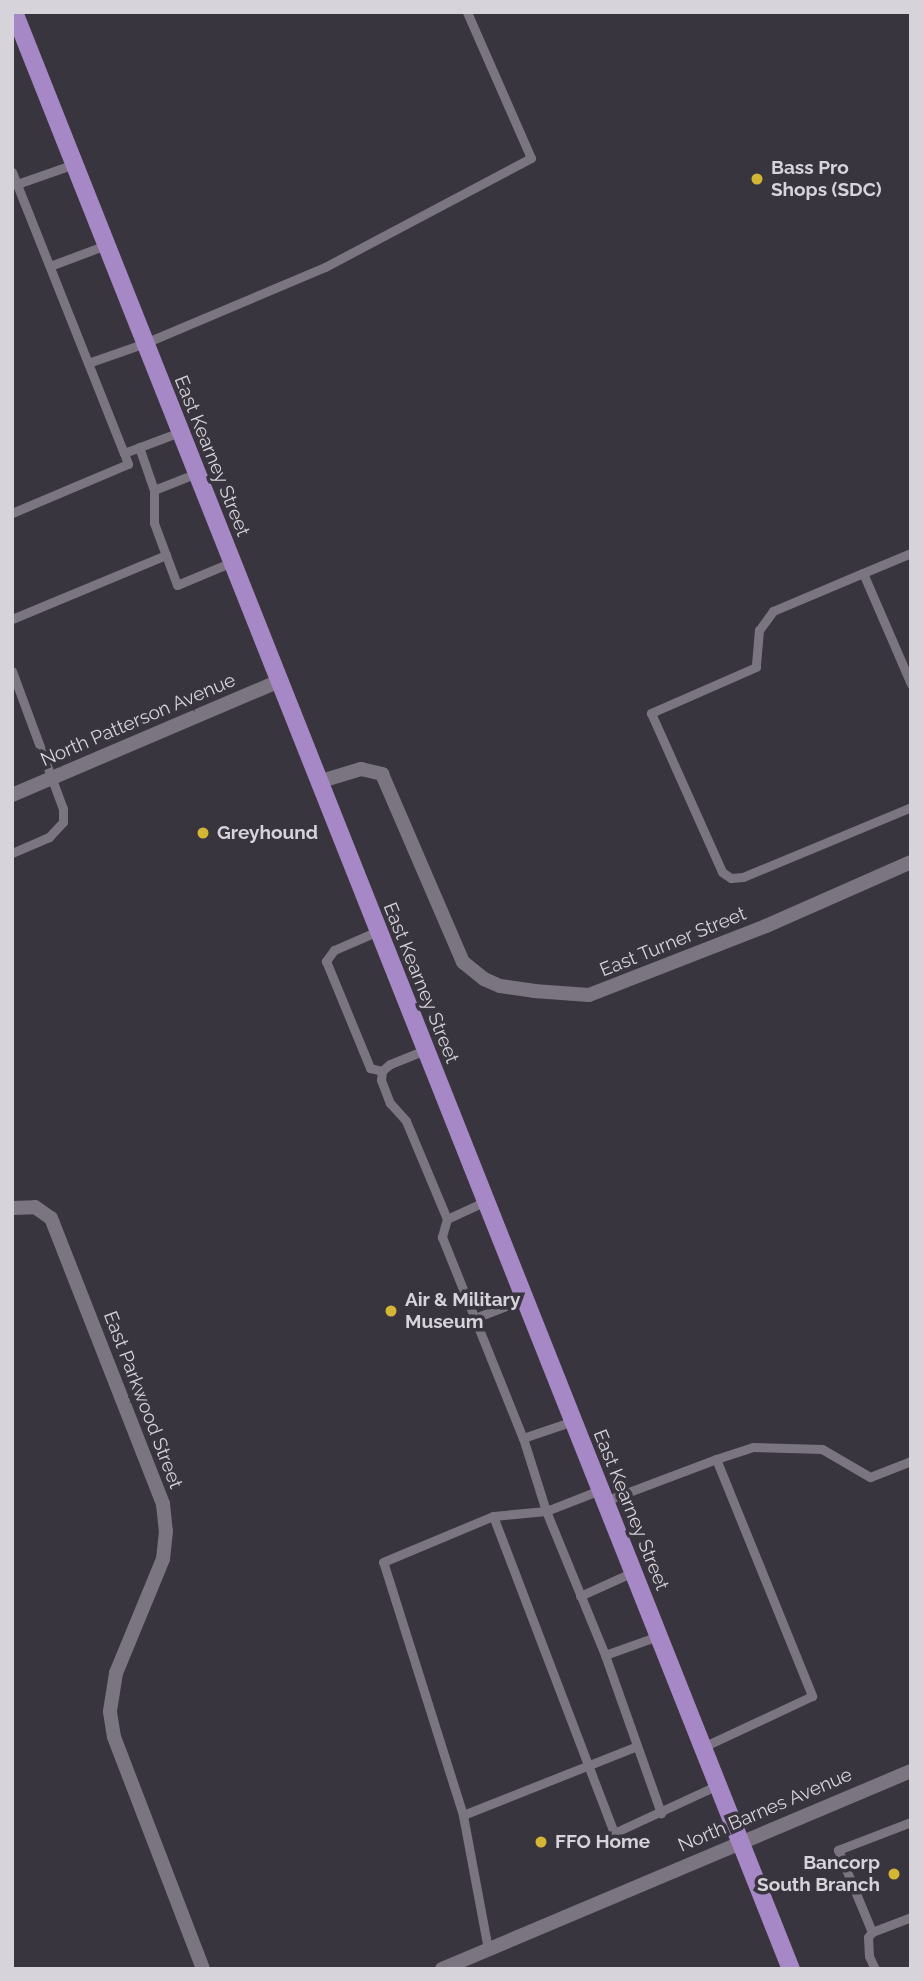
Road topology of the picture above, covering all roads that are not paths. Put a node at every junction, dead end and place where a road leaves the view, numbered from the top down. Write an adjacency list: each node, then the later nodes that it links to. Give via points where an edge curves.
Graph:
1 (14, 12): 3 (main road, East Kearney Street)
2 (467, 12): 8 (lane, via 531,158 325,267)
3 (74, 164): 5 (lane); 6 (main road, East Kearney Street)
4 (12, 172): 5 (lane)
5 (17, 184): 7 (lane)
6 (106, 245): 7 (lane); 8 (main road, East Kearney Street)
7 (50, 266): 9 (lane)
8 (145, 344): 9 (lane); 10 (main road, East Kearney Street)
9 (88, 363): 12 (lane)
10 (180, 432): 11 (lane); 13 (main road, East Kearney Street)
11 (139, 447): 12 (lane); 14 (lane)
12 (124, 453): 15 (lane, via 128,464)
13 (197, 473): 14 (lane); 18 (main road, East Kearney Street)
14 (154, 490): 17 (lane, via 154,523)
15 (12, 513)
16 (911, 553): 19 (lane)
17 (166, 555): 18 (lane, via 177,585); 20 (lane)
18 (232, 562): 22 (main road, East Kearney Street)
19 (863, 573): 23 (lane); 27 (lane, via 773,611 759,630 756,667 652,713 722,872 732,878)
20 (12, 619)
21 (12, 671): 24 (lane)
22 (279, 681): 24 (street, North Patterson Avenue); 25 (main road, East Kearney Street)
23 (911, 684)
24 (51, 778): 26 (street, North Patterson Avenue); 28 (lane, via 63,822 49,837)
25 (318, 782): 29 (street, East Turner Street, via 360,769 382,774 463,961 500,986 534,991 589,995 766,926); 30 (main road, East Kearney Street)
26 (12, 795)
27 (911, 807)
28 (12, 853)
29 (911, 862)
30 (377, 931): 31 (main road, East Kearney Street); 32 (lane, via 334,950 326,961 370,1068)
31 (425, 1050): 32 (lane); 33 (main road, East Kearney Street)
32 (382, 1071): 35 (lane, via 390,1103 405,1121)
33 (485, 1202): 35 (lane); 36 (main road, East Kearney Street)
34 (12, 1208): 61 (street, East Parkwood Street, via 39,1208 54,1223 163,1504 163,1559 116,1673 110,1712 114,1737)
35 (447, 1219): 37 (lane, via 442,1237)
36 (524, 1299): 37 (lane); 38 (main road, East Kearney Street)
37 (475, 1318): 39 (lane)
38 (573, 1421): 39 (lane); 42 (main road, East Kearney Street)
39 (523, 1438): 43 (lane)
40 (716, 1459): 41 (lane, via 753,1447 822,1449 870,1477); 42 (lane); 50 (lane, via 812,1696)
41 (911, 1461)
42 (603, 1495): 43 (lane); 45 (main road, East Kearney Street)
43 (546, 1511): 44 (lane); 46 (lane)
44 (493, 1516): 51 (lane); 55 (lane, via 383,1562)
45 (633, 1572): 46 (lane); 47 (main road, East Kearney Street)
46 (580, 1596): 48 (lane)
47 (658, 1636): 48 (lane); 50 (main road, East Kearney Street)
48 (605, 1655): 49 (lane)
49 (637, 1746): 51 (lane); 54 (lane)
50 (703, 1746): 53 (main road, East Kearney Street)
51 (588, 1767): 54 (lane, via 614,1833); 55 (lane)
52 (911, 1772): 57 (street, North Barnes Avenue)
53 (718, 1785): 54 (lane); 57 (main road, East Kearney Street)
54 (661, 1812)
55 (463, 1815): 60 (lane)
56 (911, 1822): 59 (lane, via 838,1850)
57 (740, 1841): 60 (street, North Barnes Avenue); 63 (main road, East Kearney Street)
58 (911, 1917): 59 (lane)
59 (872, 1932): 64 (lane, via 869,1956)
60 (488, 1949): 62 (street, North Barnes Avenue)
61 (203, 1969)
62 (442, 1969)
63 (791, 1969)
64 (875, 1969)

